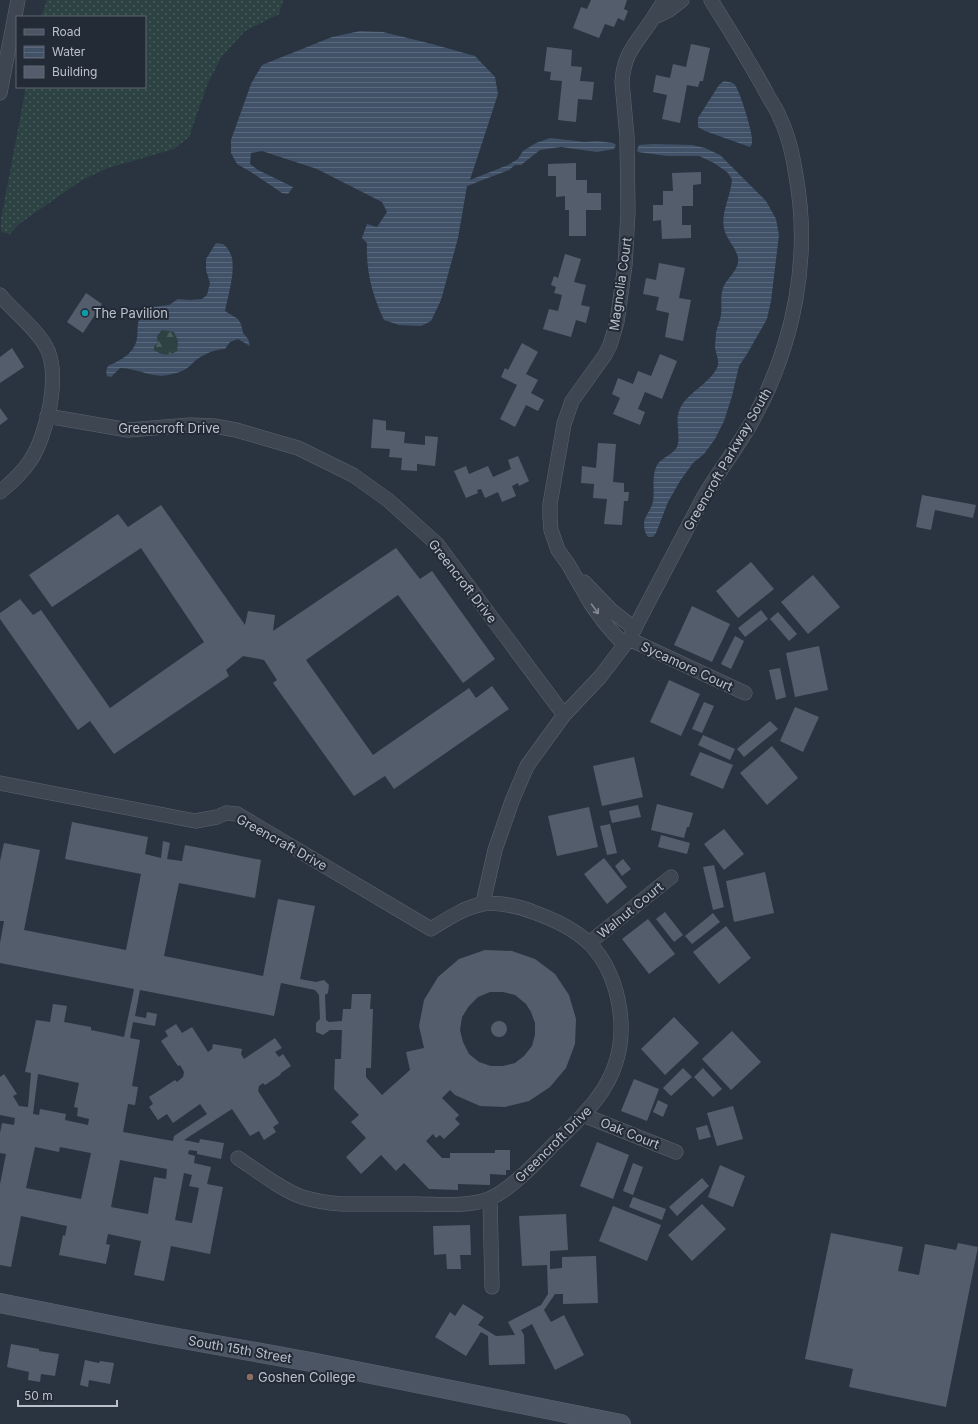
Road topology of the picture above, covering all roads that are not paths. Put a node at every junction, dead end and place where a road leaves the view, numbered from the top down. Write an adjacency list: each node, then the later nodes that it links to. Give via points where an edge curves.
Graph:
1 (18, 0): 6 (street)
2 (666, 0): 5 (street, Magnolia Court)
3 (682, 0): 5 (street, Magnolia Court)
4 (711, 0): 11 (street, Greencroft Parkway South, via 756,73 780,117 788,141 802,216 796,302 782,357 755,417 714,478)
5 (653, 18): 10 (street, Magnolia Court, via 634,43 622,70 628,158 627,238 617,322 605,355 572,401 567,413 552,488 551,530 558,550)
6 (0, 93)
7 (0, 295): 8 (street, via 40,338 50,354 52,380)
8 (47, 416): 9 (street, via 40,441 29,462 14,481); 13 (street, Greencroft Drive, via 128,430 190,425 236,430 298,448 353,475 388,500 437,544)
9 (0, 492)
10 (568, 564): 11 (street, Magnolia Court, via 612,611); 11 (street, Magnolia Court, one-way to 11, via 604,622)
11 (629, 638): 12 (street, Sycamore Court); 13 (street, Greencroft Parkway South, via 600,677)
12 (745, 693)
13 (564, 714): 16 (street, via 527,766 516,790 495,850)
14 (0, 783): 17 (street, Greencraft Drive, via 195,820 226,813 237,814)
15 (671, 877): 18 (street, Walnut Court)
16 (483, 904): 17 (street, Greencroft Drive, via 457,913); 18 (street, Greencroft Drive, via 505,905 543,915 560,922)
17 (431, 929)
18 (589, 943): 19 (street, Greencroft Drive, via 599,955 615,988 622,1028 620,1047 610,1079 600,1096)
19 (583, 1115): 20 (street, Oak Court); 22 (street, Greencroft Drive, via 514,1182)
20 (676, 1152)
21 (238, 1158): 22 (street, Greencroft Drive, via 301,1197 329,1203 445,1204)
22 (490, 1199): 23 (street)
23 (492, 1287)
24 (0, 1303): 25 (street, South 15th Street, via 304,1360)
25 (621, 1424)

